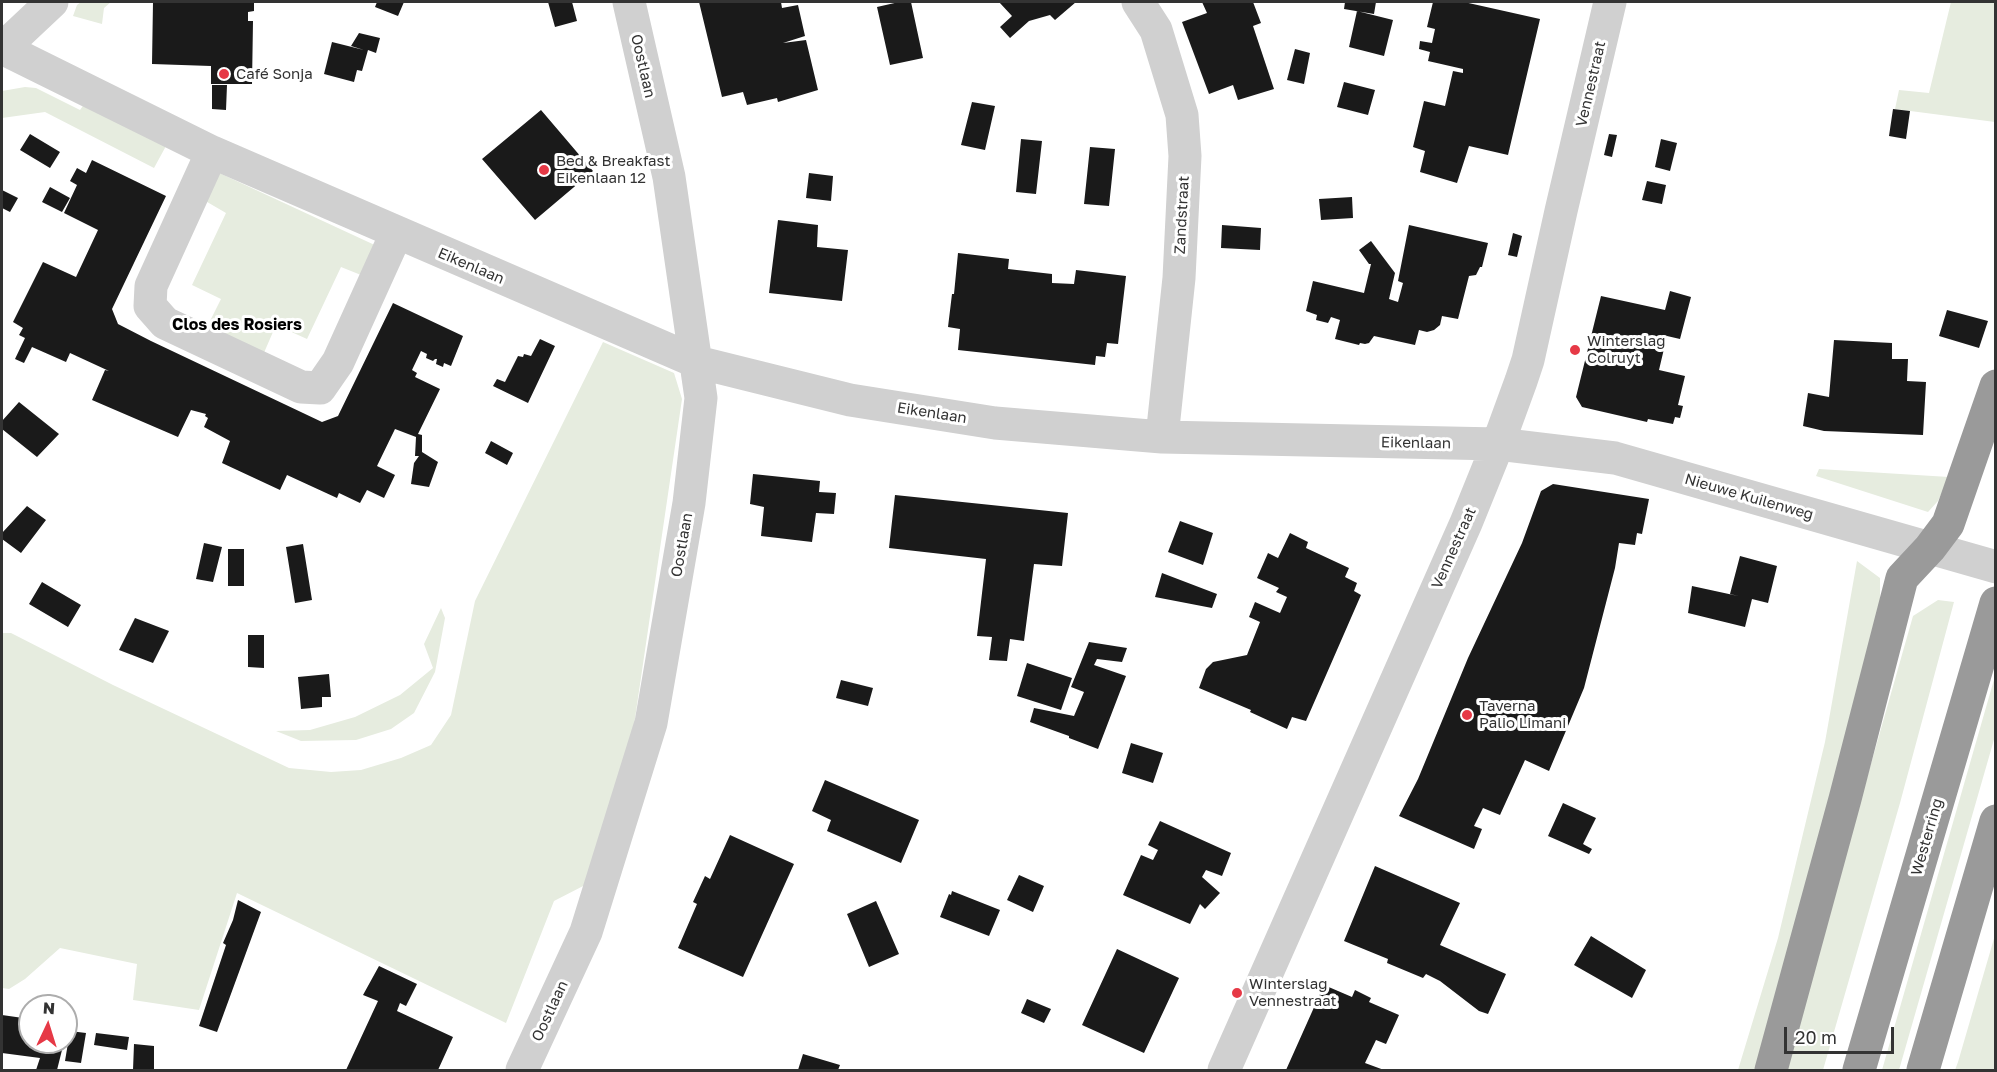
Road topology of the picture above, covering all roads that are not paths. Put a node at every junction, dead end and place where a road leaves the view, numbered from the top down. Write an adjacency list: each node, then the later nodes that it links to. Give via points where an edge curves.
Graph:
1 (52, 2): 5 (street)
2 (629, 2): 8 (street, Oostlaan, via 669,177)
3 (1138, 2): 10 (street, Zandstraat, via 1156,30 1179,104 1185,156 1179,278)
4 (1611, 2): 11 (street, Vennestraat, via 1528,360)
5 (2, 49): 6 (street, Eikenlaan)
6 (212, 152): 7 (street, Eikenlaan); 7 (street, via 150,286 150,306 165,323 301,387 320,388 338,362)
7 (396, 234): 8 (street, Eikenlaan)
8 (697, 362): 10 (street, Eikenlaan, via 850,400 984,422); 16 (street, Oostlaan, via 701,398 690,492 651,723 586,932)
9 (1995, 386): 12 (highway, via 1948,525)
10 (1162, 437): 11 (street, Eikenlaan)
11 (1498, 444): 12 (street, Nieuwe Kuilenweg, via 1615,458); 17 (street, Vennestraat)
12 (1930, 548): 13 (street, Nieuwe Kuilenweg); 18 (highway, via 1902,578)
13 (1995, 567)
14 (1995, 603): 19 (highway, Westerring)
15 (1995, 821): 20 (highway)
16 (522, 1071)
17 (1224, 1071)
18 (1771, 1071)
19 (1859, 1071)
20 (1923, 1071)

